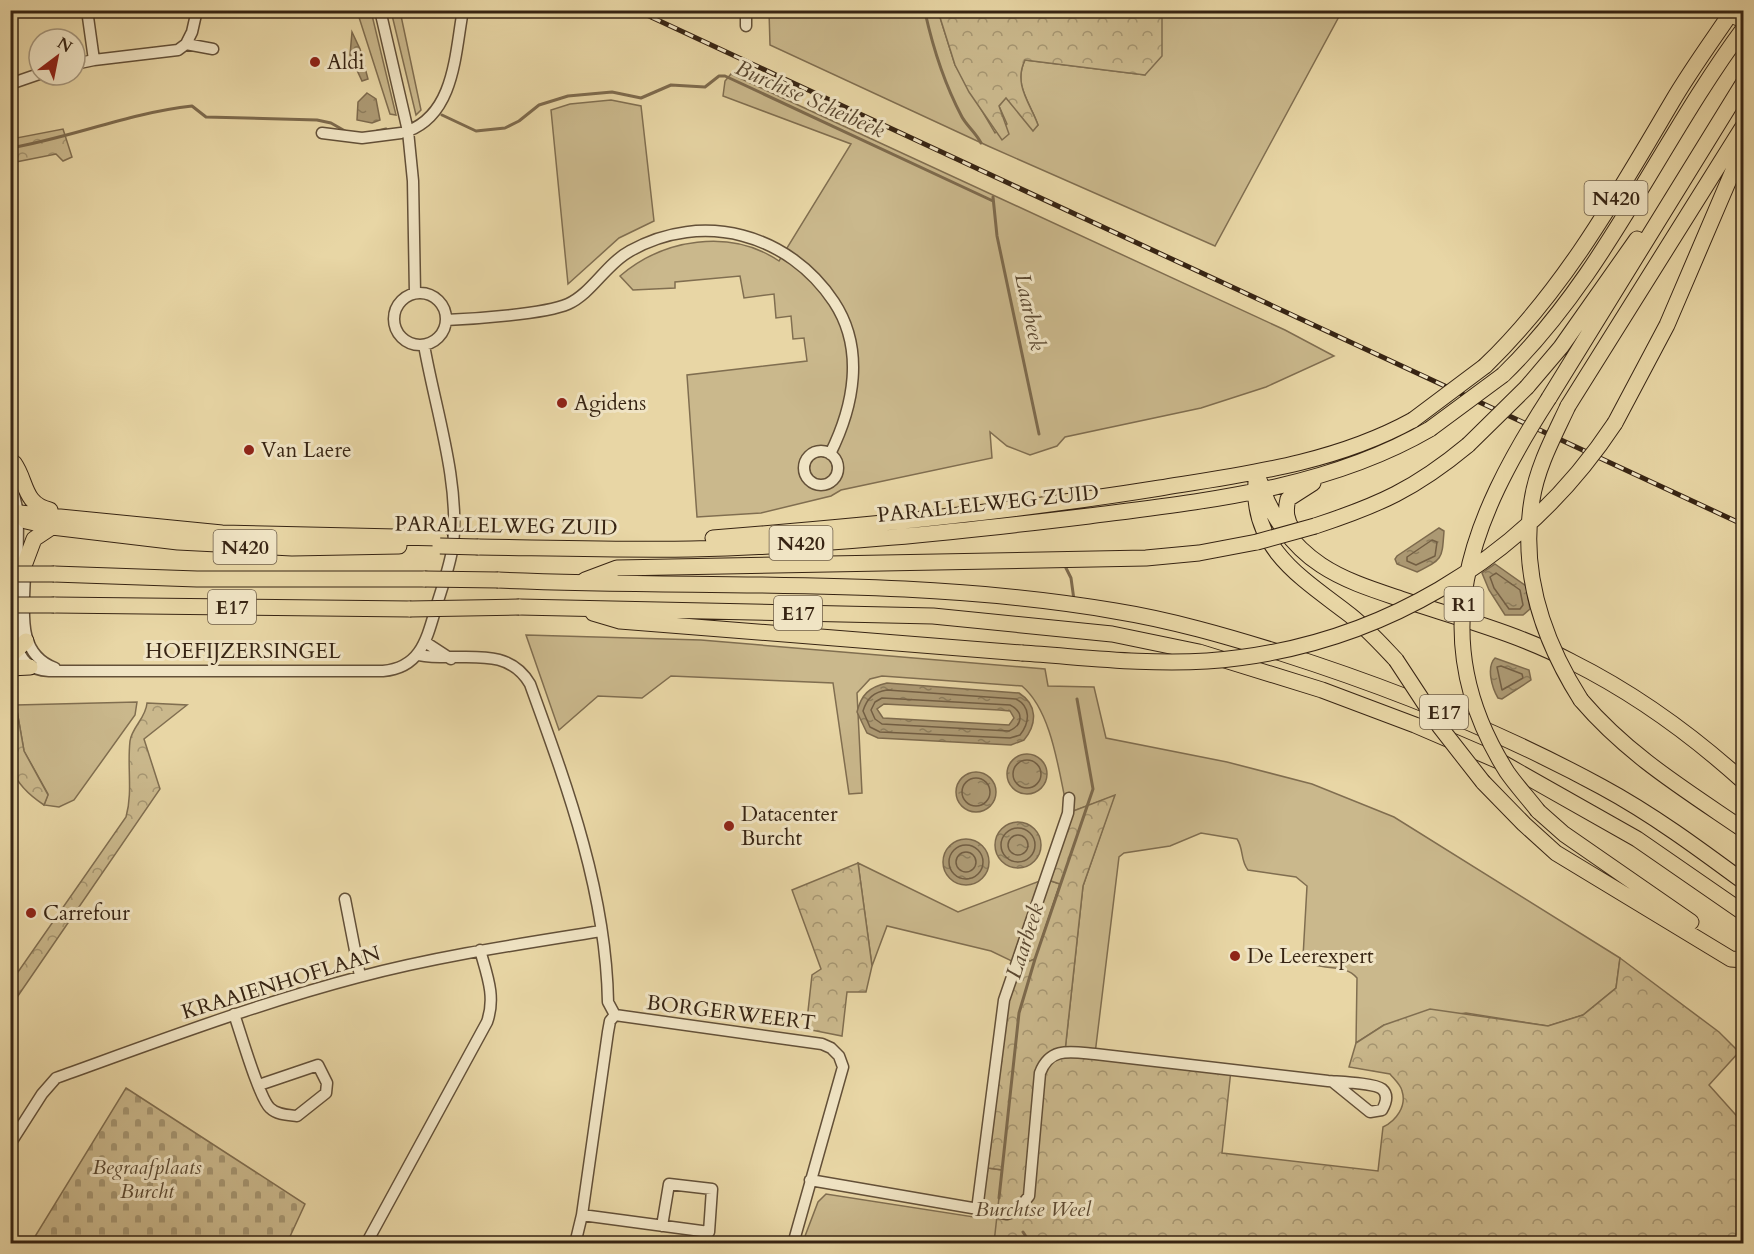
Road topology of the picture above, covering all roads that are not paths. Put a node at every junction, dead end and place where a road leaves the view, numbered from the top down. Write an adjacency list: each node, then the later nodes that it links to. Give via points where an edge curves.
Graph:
1 (87, 10): 11 (street)
2 (196, 10): 9 (street)
3 (380, 10): 17 (street)
4 (463, 10): 17 (street, via 452,76 439,105 425,123)
5 (746, 10): 7 (street)
6 (1734, 15): 27 (highway, PARALLELWEG ZUID / N420, bridge, via 1672,101 1627,180 1570,266 1522,328 1485,366 1413,420)
7 (746, 26)
8 (1743, 28): 26 (highway, PARALLELWEG ZUID / N420, bridge, via 1689,108 1604,249 1556,317 1503,375 1430,429 1381,455)
9 (186, 44): 10 (street); 11 (street, via 178,51)
10 (213, 49)
11 (94, 60): 12 (street)
12 (87, 61)
13 (27, 78): 15 (street)
14 (1743, 82): 20 (highway, R1)
15 (10, 84)
16 (1743, 125): 50 (highway, bridge, via 1568,406 1547,450 1532,499 1529,550 1534,592 1546,634 1560,667 1581,700 1638,757)
17 (404, 132): 18 (street, via 362,138); 21 (street, via 413,181)
18 (322, 133)
19 (1743, 145): 40 (highway, bridge, via 1666,325 1615,423 1581,470 1516,537 1445,587 1374,624 1309,645 1256,656 1156,661 620,621)
20 (1687, 172): 38 (highway, bridge, via 1608,276 1561,347 1468,445 1398,495 1315,526 1257,542 1146,558 617,568); 56 (highway, R1, bridge, via 1525,436 1483,517 1466,573 1462,635 1466,669 1488,735 1507,772 1538,811 1564,834)
21 (415, 293): 22 (street, via 438,300); 23 (street, via 398,305 394,320 404,340)
22 (446, 320): 23 (street, via 439,337); 24 (street, via 560,307 582,295 629,251 666,237 704,231 743,234 780,249 811,273 835,304 850,340 854,379 847,418)
23 (424, 345): 41 (street, via 448,469 454,529 451,557)
24 (830, 454)
25 (12, 466): 30 (street); 30 (street); 31 (highway, via 34,503)
26 (1322, 476): 27 (highway, PARALLELWEG ZUID / N420); 35 (highway, via 1288,499 1288,522)
27 (1259, 483): 28 (highway, PARALLELWEG ZUID / N420); 29 (highway); 32 (highway, PARALLELWEG ZUID / N420, via 1066,503); 35 (highway, via 1282,526)
28 (1196, 501): 29 (highway, via 1236,504); 32 (highway, PARALLELWEG ZUID / N420, via 1069,518)
29 (1256, 513): 56 (highway, bridge, via 1283,560 1375,637 1396,660 1440,727 1483,782 1524,825 1556,853 1731,960)
30 (19, 514): 31 (highway, PARALLELWEG ZUID / N420); 33 (highway, PARALLELWEG ZUID / N420); 36 (street); 42 (street)
31 (72, 517): 34 (highway, PARALLELWEG ZUID / N420, via 222,533)
32 (1017, 517): 34 (highway, PARALLELWEG ZUID / N420, bridge, via 819,542 693,549)
33 (51, 527): 34 (highway, PARALLELWEG ZUID / N420, via 256,548); 36 (highway, via 34,539)
34 (440, 542)
35 (1301, 550): 48 (highway, via 1365,586 1571,661 1652,707 1698,740)
36 (25, 564): 42 (street)
37 (10, 574): 38 (highway, E17, bridge)
38 (577, 583): 51 (highway, E17, via 887,589 1114,610 1194,628 1351,675 1502,737 1604,788 1675,832)
39 (10, 605): 40 (highway, E17, bridge)
40 (573, 607): 53 (highway, E17, via 933,616 1112,634 1199,652 1415,725 1501,762 1637,839)
41 (425, 642): 43 (street); 44 (street)
42 (18, 649): 45 (street); 47 (street, HOEFIJZERSINGEL)
43 (419, 655): 44 (street); 47 (street, HOEFIJZERSINGEL, via 402,668 383,671)
44 (451, 659): 54 (street, via 507,660 518,667 530,684 588,856)
45 (30, 667): 46 (highway); 47 (street, HOEFIJZERSINGEL)
46 (10, 668)
47 (62, 671)
48 (1743, 782)
49 (1069, 798): 64 (street, via 1068,813 1004,1000)
50 (1743, 830)
51 (1743, 882)
52 (345, 899): 57 (street)
53 (1743, 913)
54 (601, 931): 55 (street, KRAAIENHOFLAAN); 59 (street, via 608,1002)
55 (480, 950): 57 (street, KRAAIENHOFLAAN); 67 (street, via 491,988 492,1006 487,1022)
56 (1743, 959)
57 (360, 976): 58 (street, KRAAIENHOFLAAN)
58 (234, 1014): 61 (street); 62 (street, KRAAIENHOFLAAN, via 56,1078)
59 (615, 1015): 63 (street, BORGERWEERT, via 831,1048 843,1068); 65 (street, via 608,1032)
60 (1334, 1082): 60 (street, via 1370,1112 1382,1110 1386,1103 1381,1088); 64 (street, via 1056,1052 1040,1073 1029,1196 1017,1211 1007,1214)
61 (260, 1085): 61 (street, via 268,1107 279,1114 297,1116 327,1093 327,1083 318,1065)
62 (10, 1144)
63 (810, 1180): 64 (street); 69 (street)
64 (977, 1210)
65 (582, 1215): 66 (street); 68 (street)
66 (662, 1226): 66 (street, via 709,1232 712,1189 669,1184)
67 (366, 1244)
68 (575, 1244)
69 (793, 1244)

